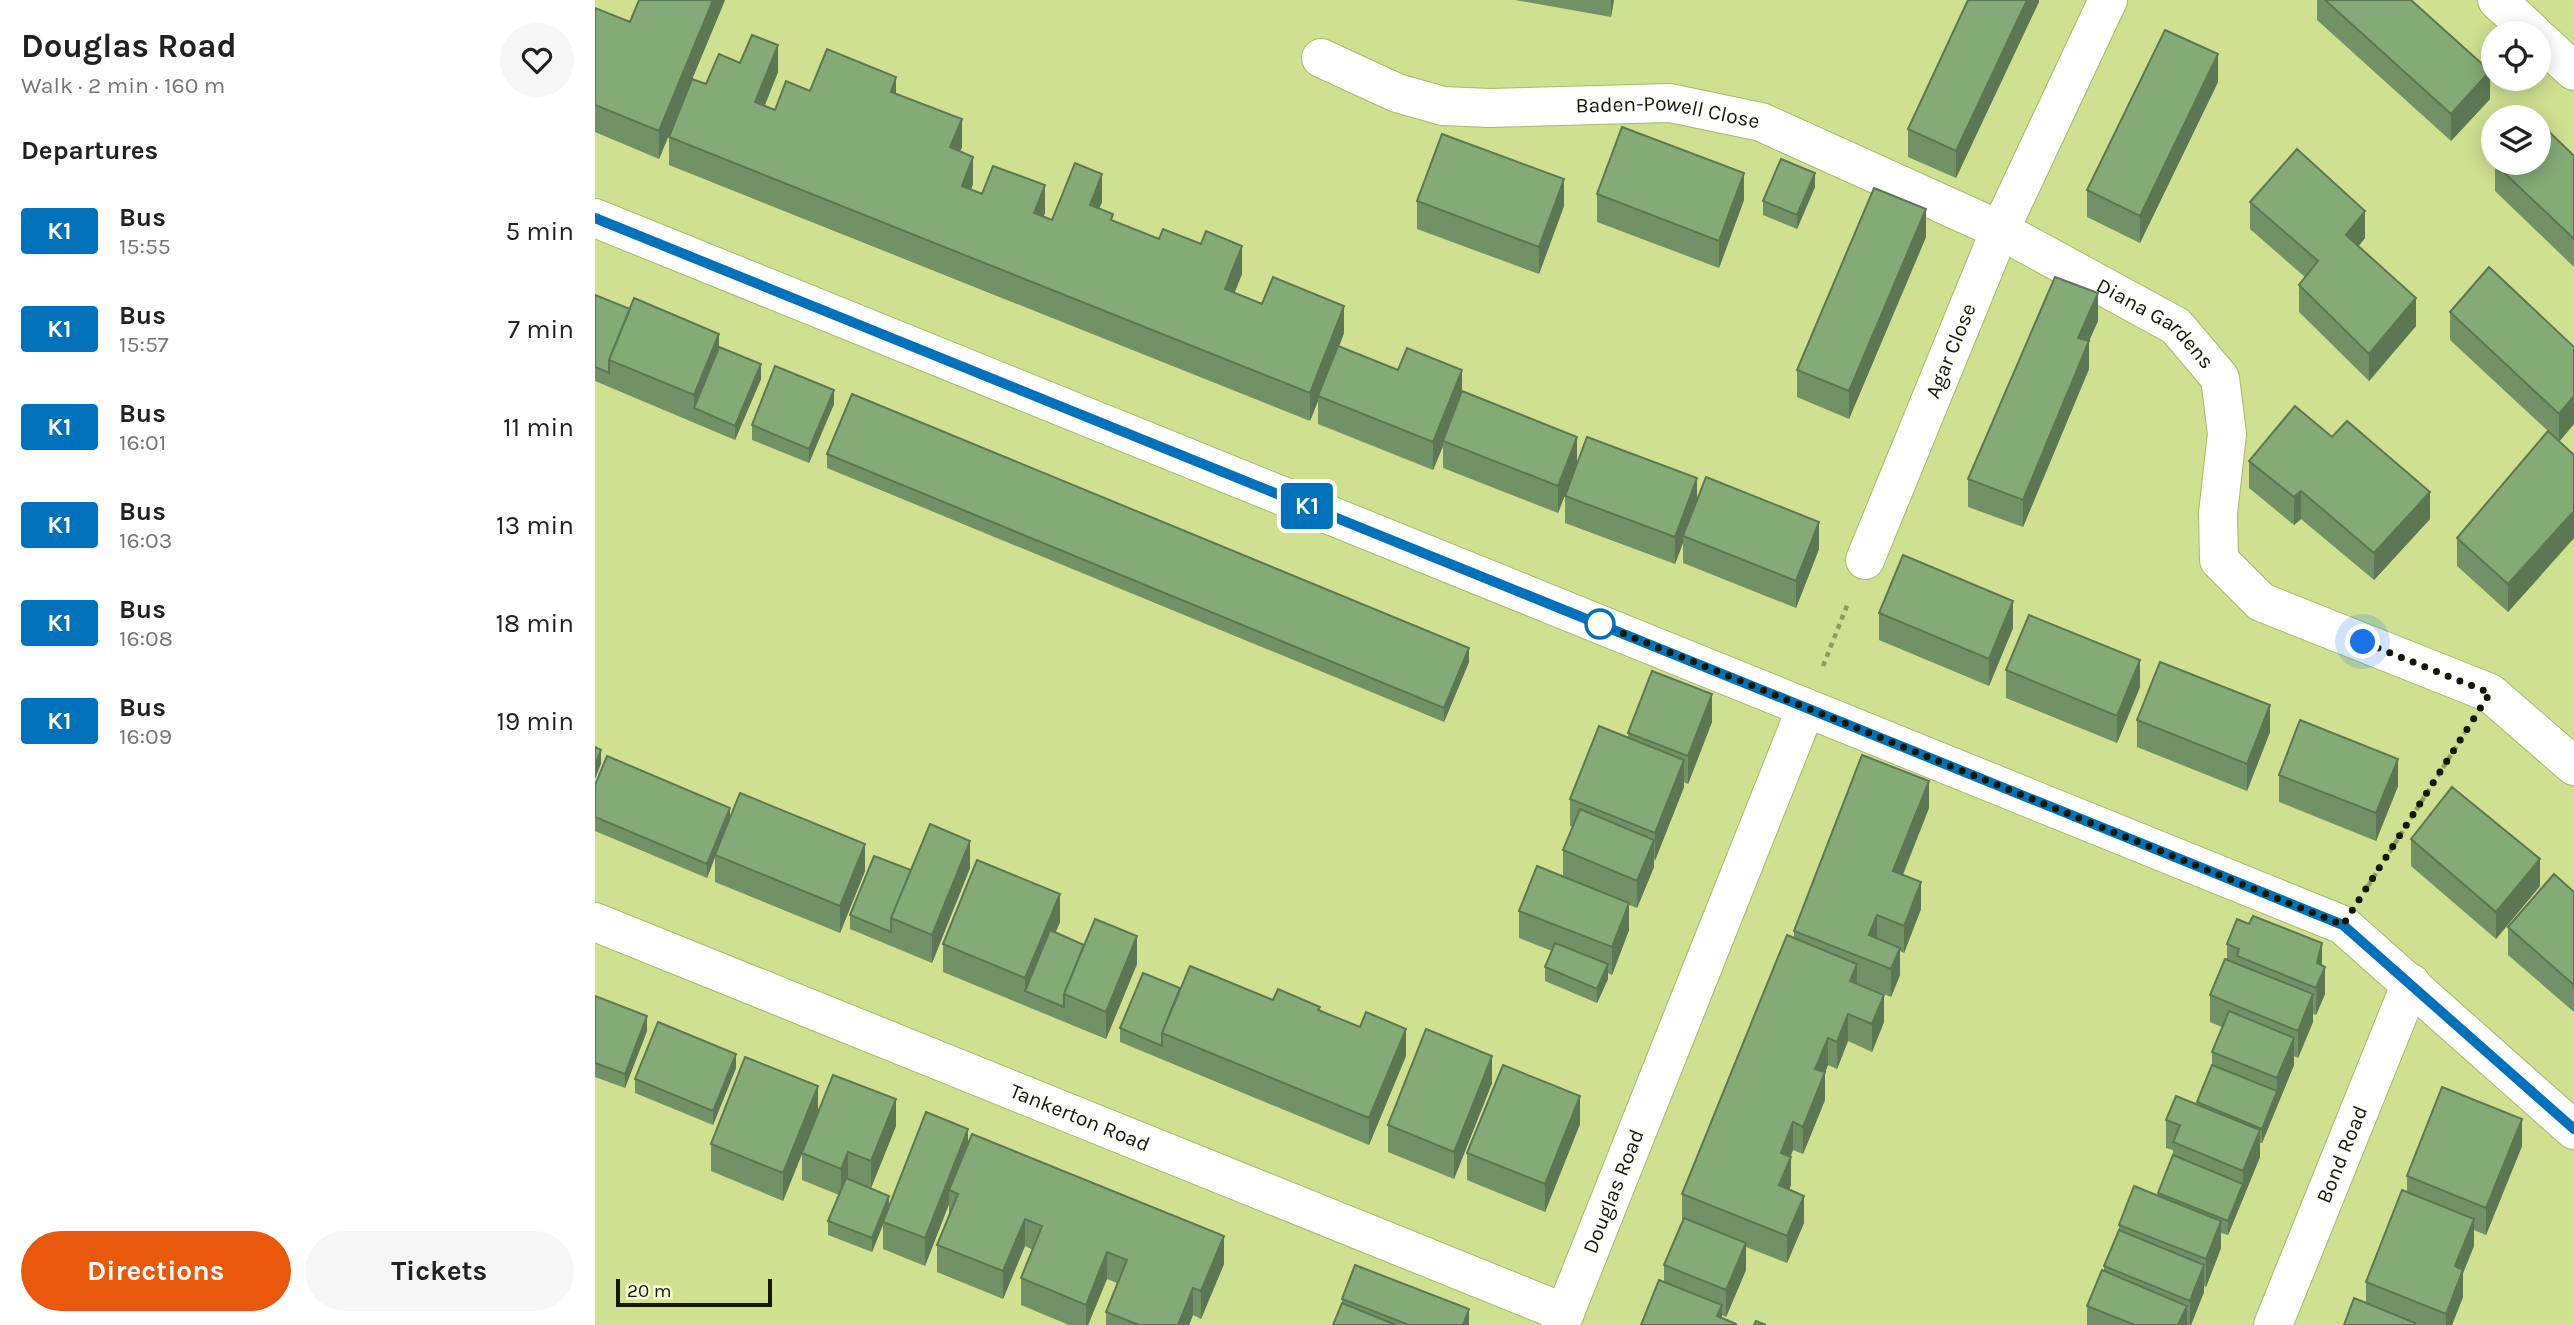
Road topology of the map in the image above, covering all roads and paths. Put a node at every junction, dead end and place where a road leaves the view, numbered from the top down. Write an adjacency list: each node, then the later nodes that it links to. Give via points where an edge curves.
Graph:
1 (2108, 0): 8 (street, Agar Close)
2 (2497, 0): 3 (street)
3 (2520, 21)
4 (2551, 50): 6 (street)
5 (1321, 58): 8 (street, Baden-Powell Close, via 1397,93 1443,106 1670,103 1762,122)
6 (2574, 71)
7 (595, 218): 11 (street)
8 (2000, 230): 9 (street, Agar Close); 10 (street, Diana Gardens, via 2176,326 2220,377 2227,434 2218,513 2219,560 2261,602)
9 (1865, 560): 11 (path)
10 (2490, 693): 12 (street, Diana Gardens); 14 (path)
11 (1806, 708): 14 (street); 17 (street, Douglas Road)
12 (2574, 766)
13 (595, 922): 17 (street, Tankerton Road)
14 (2343, 925): 15 (street)
15 (2411, 982): 16 (street); 18 (street, Bond Road)
16 (2574, 1130)
17 (1562, 1319)
18 (2273, 1325)

